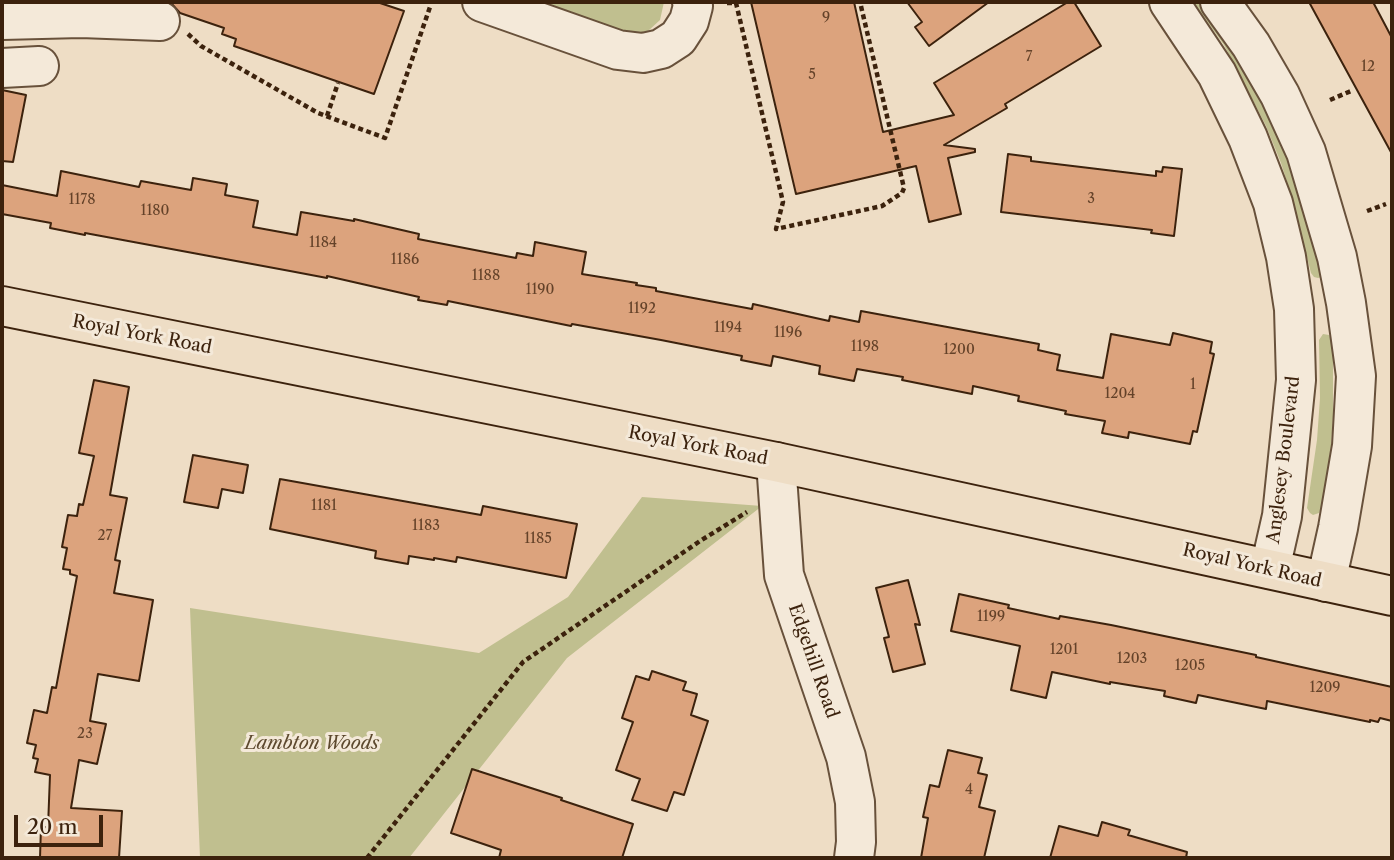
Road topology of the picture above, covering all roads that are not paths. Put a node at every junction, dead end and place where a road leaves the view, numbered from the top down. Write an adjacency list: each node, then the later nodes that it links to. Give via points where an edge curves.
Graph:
1 (482, 2): 2 (street, via 618,50 643,52 662,49 678,38 693,6)
2 (707, 2)
3 (1169, 2): 11 (street, Anglesey Boulevard, via 1217,74 1248,138 1273,203)
4 (1220, 2): 9 (street, via 1280,95 1306,152)
5 (22, 13): 6 (street)
6 (171, 26)
7 (39, 66): 8 (street)
8 (2, 68)
9 (1346, 303): 11 (street); 14 (street, via 1356,376 1352,446)
10 (2, 309): 12 (main road, Royal York Road)
11 (1294, 309): 13 (street, Anglesey Boulevard, via 1295,393 1282,516)
12 (776, 462): 13 (main road, Royal York Road); 16 (street, Edgehill Road, via 784,575 846,757 855,802)
13 (1270, 569): 14 (main road, Royal York Road)
14 (1326, 582): 15 (main road, Royal York Road)
15 (1392, 596)
16 (854, 858)

